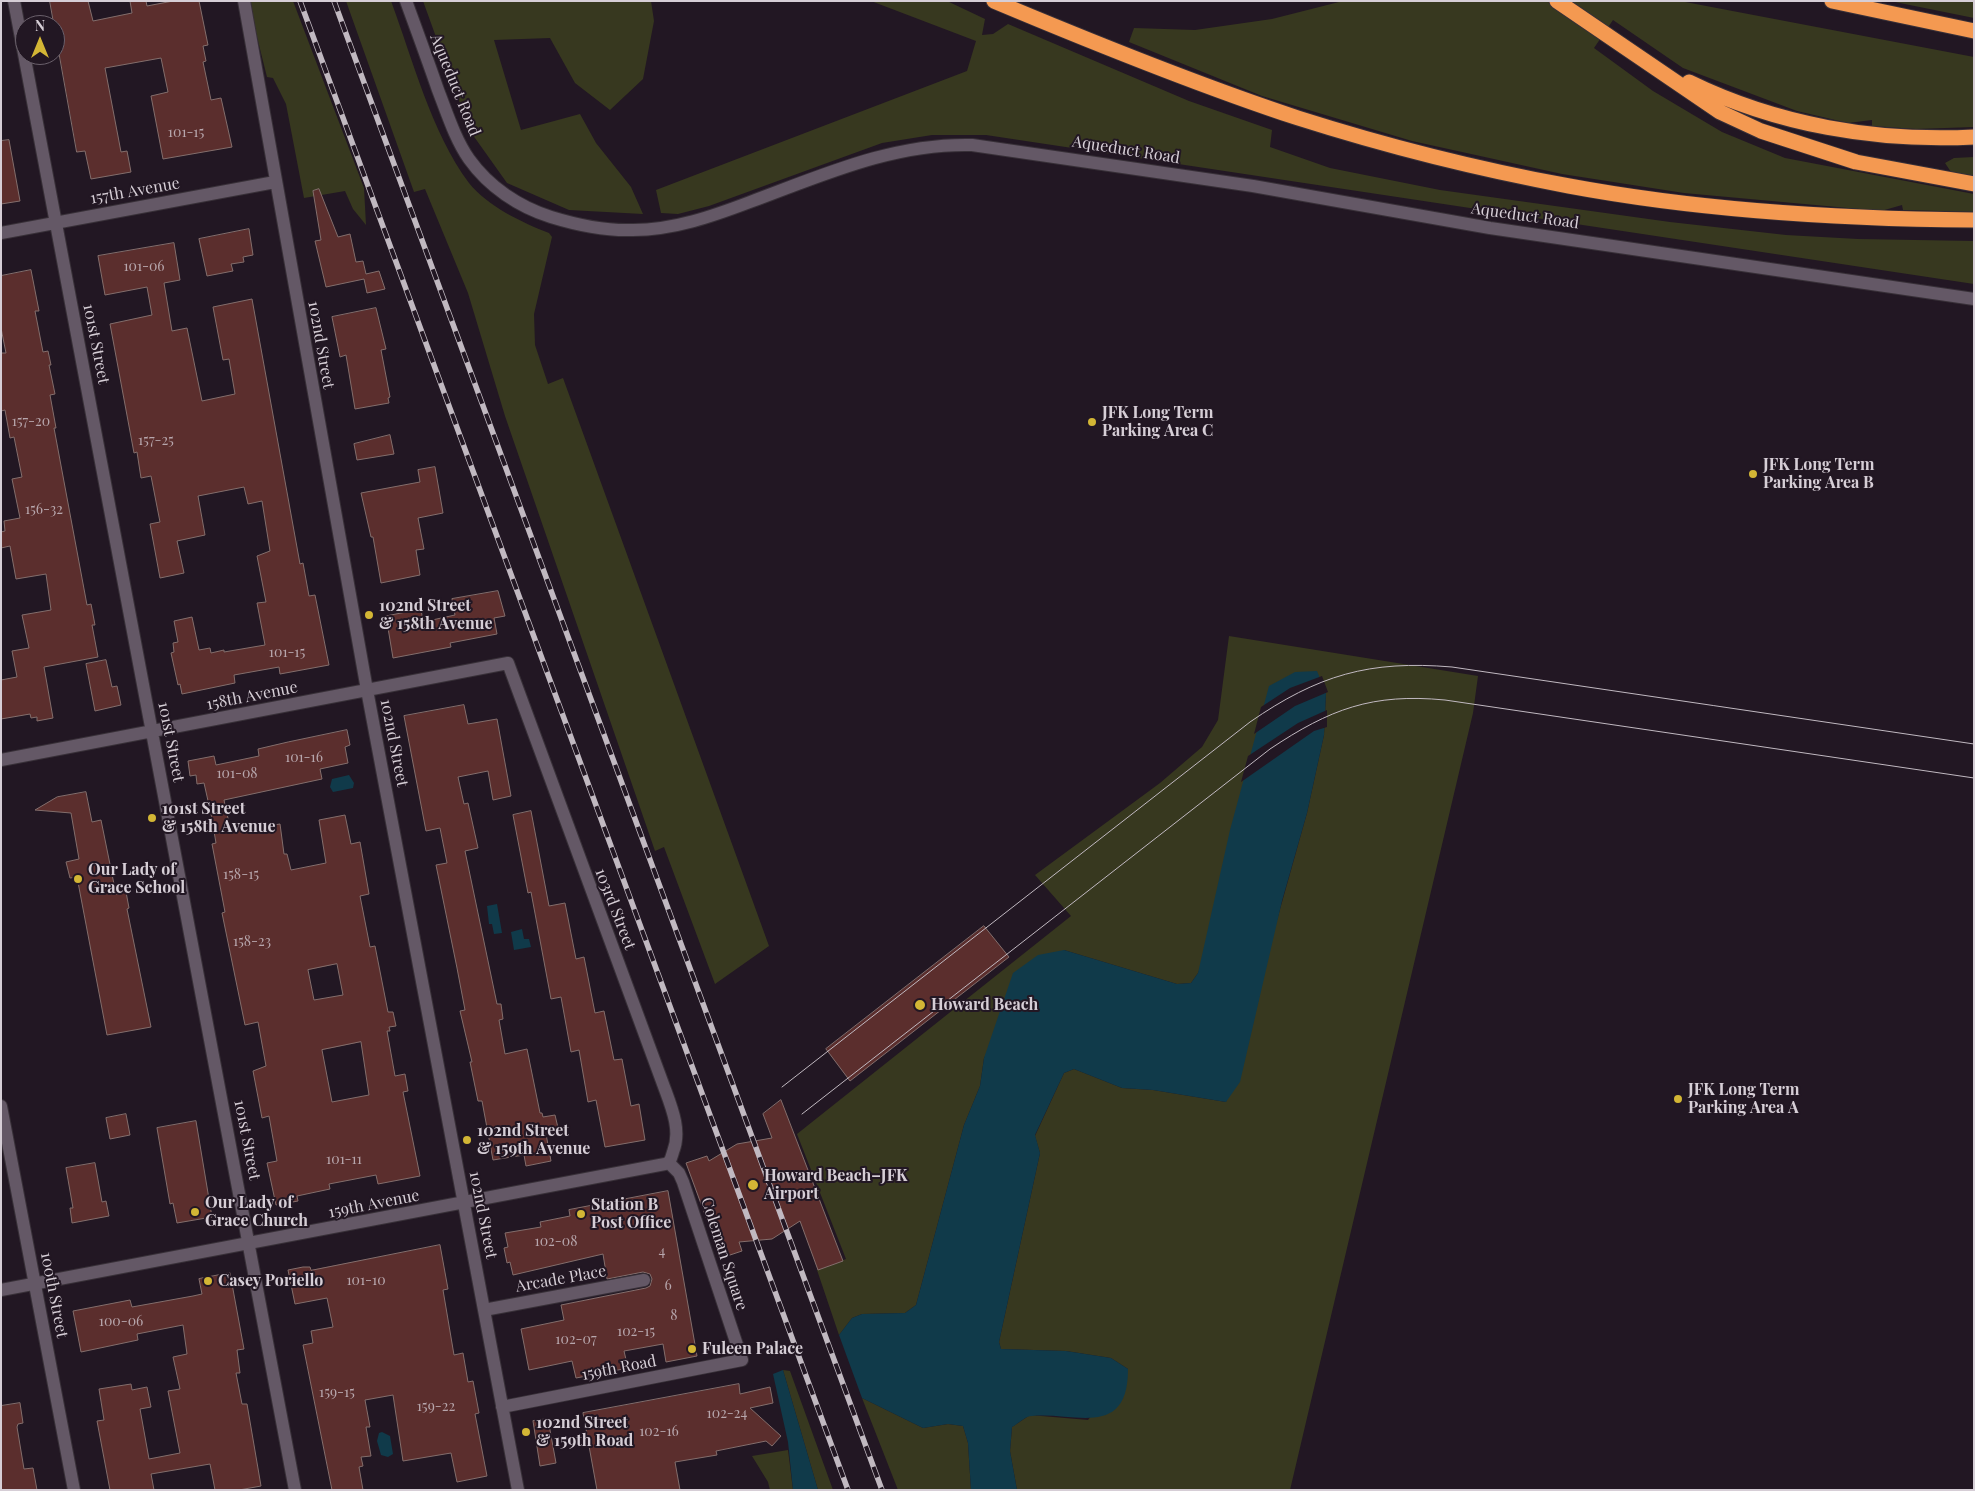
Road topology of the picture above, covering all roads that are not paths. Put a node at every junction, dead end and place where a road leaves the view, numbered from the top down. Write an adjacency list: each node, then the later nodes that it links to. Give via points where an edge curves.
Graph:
1 (14, 1): 13 (street, 101st Street)
2 (244, 1): 10 (street, 102nd Street)
3 (406, 1): 15 (street, Aqueduct Road, via 453,128 475,167 494,187 518,202 546,216 584,225 632,230 673,226 715,215 883,154 929,146 972,145 1253,186 1481,226)
4 (994, 1): 12 (highway, via 1220,91 1377,141 1488,169 1604,192 1735,209 1870,219)
5 (1557, 1): 8 (highway)
6 (1832, 1): 7 (highway)
7 (1974, 30)
8 (1641, 57): 9 (highway, via 1729,100 1814,125 1888,137); 11 (highway, via 1720,112 1776,137 1856,162)
9 (1974, 138)
10 (275, 182): 13 (street, 157th Avenue); 17 (street, 102nd Street)
11 (1974, 184)
12 (1974, 220)
13 (57, 222): 14 (street, 157th Avenue); 18 (street, 101st Street)
14 (1, 233)
15 (1974, 299)
16 (508, 663): 17 (street, 158th Avenue); 21 (street, 103rd Street, via 676,1121 675,1148)
17 (368, 690): 18 (street, 158th Avenue); 22 (street, 102nd Street)
18 (153, 731): 19 (street, 158th Avenue); 23 (street, 101st Street)
19 (1, 760)
20 (1, 1106): 25 (street, 100th Street)
21 (667, 1163): 22 (street, 159th Avenue); 28 (street, Coleman Square, via 679,1173 683,1182)
22 (464, 1203): 23 (street, 159th Avenue); 27 (street, 102nd Street)
23 (250, 1244): 25 (street, 159th Avenue); 31 (street, 101st Street)
24 (644, 1280): 27 (street, Arcade Place)
25 (36, 1284): 26 (street, 159th Avenue); 30 (street, 100th Street)
26 (1, 1290)
27 (484, 1310): 29 (street, 102nd Street)
28 (742, 1360): 29 (street, 159th Road)
29 (502, 1407): 32 (street, 102nd Street)
30 (74, 1490)
31 (295, 1490)
32 (518, 1490)

